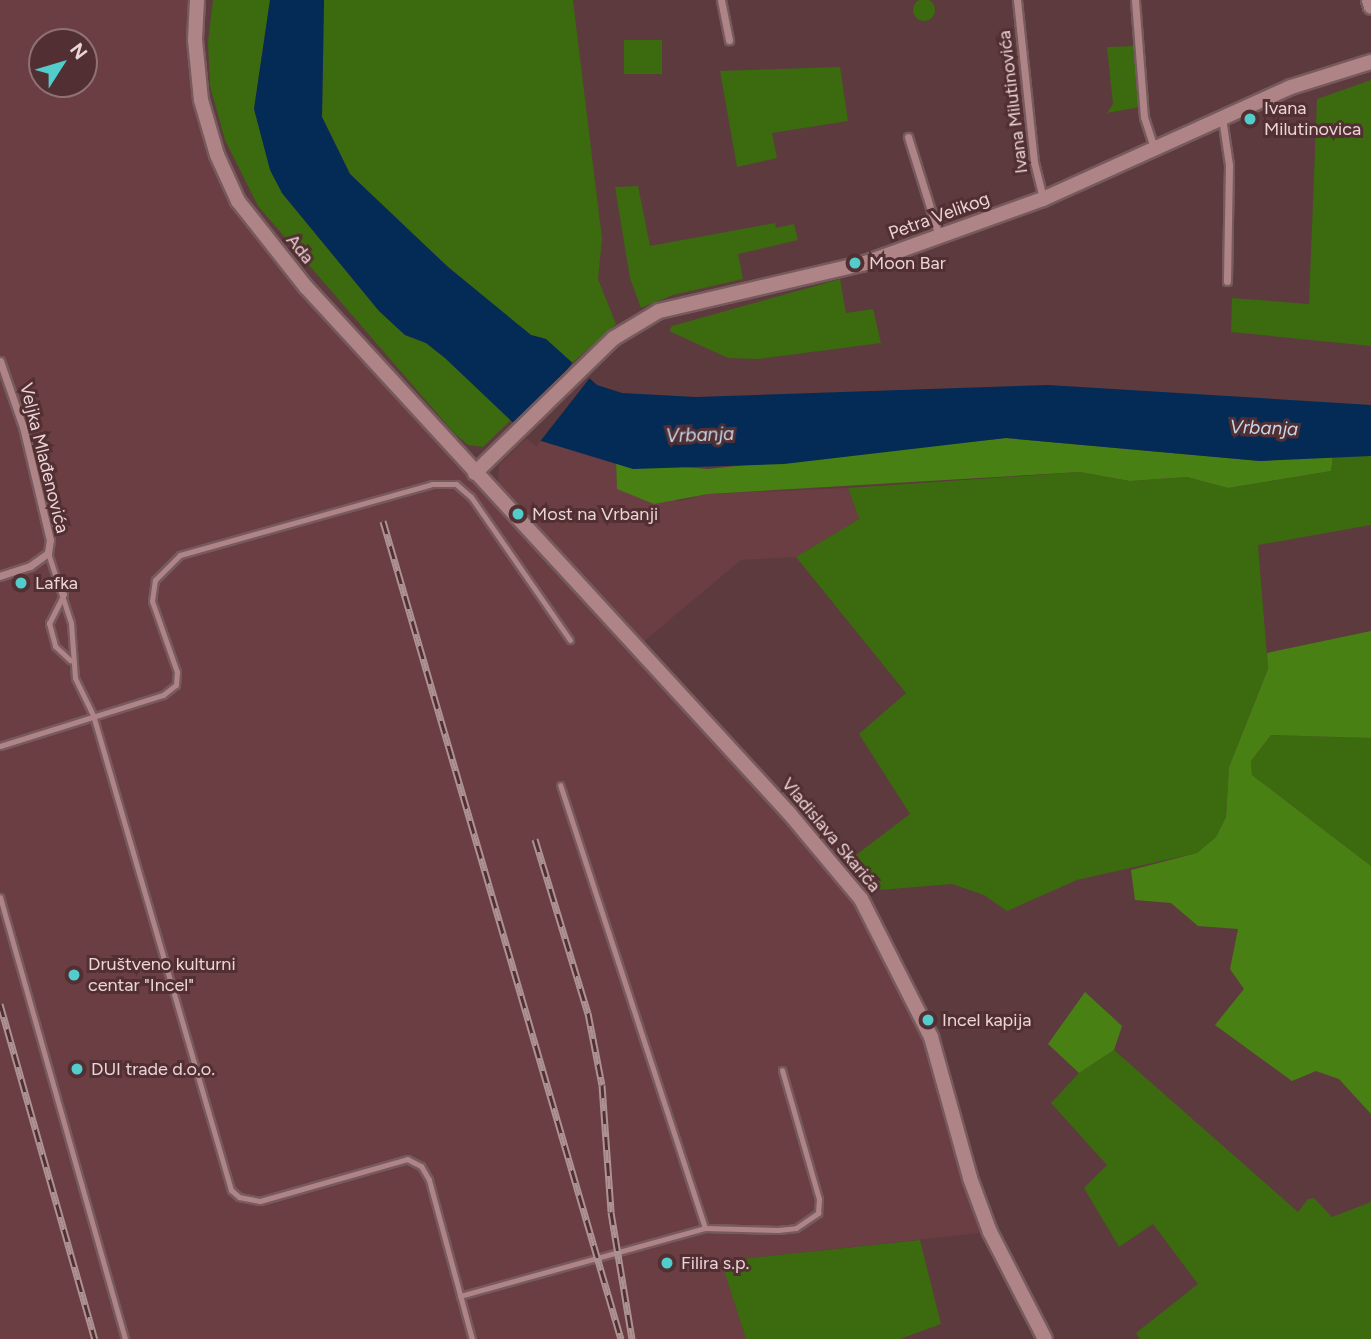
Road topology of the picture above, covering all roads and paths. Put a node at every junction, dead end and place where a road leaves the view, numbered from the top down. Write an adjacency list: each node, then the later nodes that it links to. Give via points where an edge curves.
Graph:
1 (197, 0): 16 (street, Ada, via 195,40 201,100 217,155 238,201 306,287)
2 (720, 0): 7 (street)
3 (1017, 0): 12 (street, Ivana Milutinovića, via 1034,162)
4 (1135, 0): 11 (street, via 1144,117)
5 (1370, 0): 6 (street)
6 (1371, 7)
7 (729, 40)
8 (1371, 62): 9 (street, Petra Velikog)
9 (1222, 117): 11 (street, Petra Velikog); 14 (street, via 1229,165)
10 (908, 137): 13 (street)
11 (1155, 151): 12 (street, Petra Velikog)
12 (1043, 199): 13 (street, Petra Velikog)
13 (939, 236): 16 (street, Petra Velikog, via 807,279 659,311 623,331)
14 (1227, 281)
15 (0, 361): 17 (street, Veljka Mlađenovića, via 30,452 50,540)
16 (475, 473): 31 (street, Vladislava Skarića, via 789,813 861,899 931,1037 970,1178 990,1232)
17 (48, 553): 18 (street, Veljka Mlađenovića, via 30,566); 19 (lane)
18 (0, 576)
19 (64, 594): 21 (lane, via 71,623); 21 (lane, via 49,623 55,646)
20 (570, 640): 22 (lane, via 471,497 456,484 432,484 180,555 155,580 152,601 177,672 176,685 163,695)
21 (70, 660): 22 (lane)
22 (93, 715): 23 (lane); 28 (lane, via 231,1190 239,1197 260,1201 407,1158 421,1166 429,1180)
23 (0, 746)
24 (560, 785): 27 (lane)
25 (0, 897): 29 (lane)
26 (782, 1070): 27 (lane, via 819,1199 818,1213 796,1228)
27 (705, 1228): 28 (lane)
28 (460, 1296): 30 (lane)
29 (125, 1339)
30 (472, 1339)
31 (1045, 1339)

